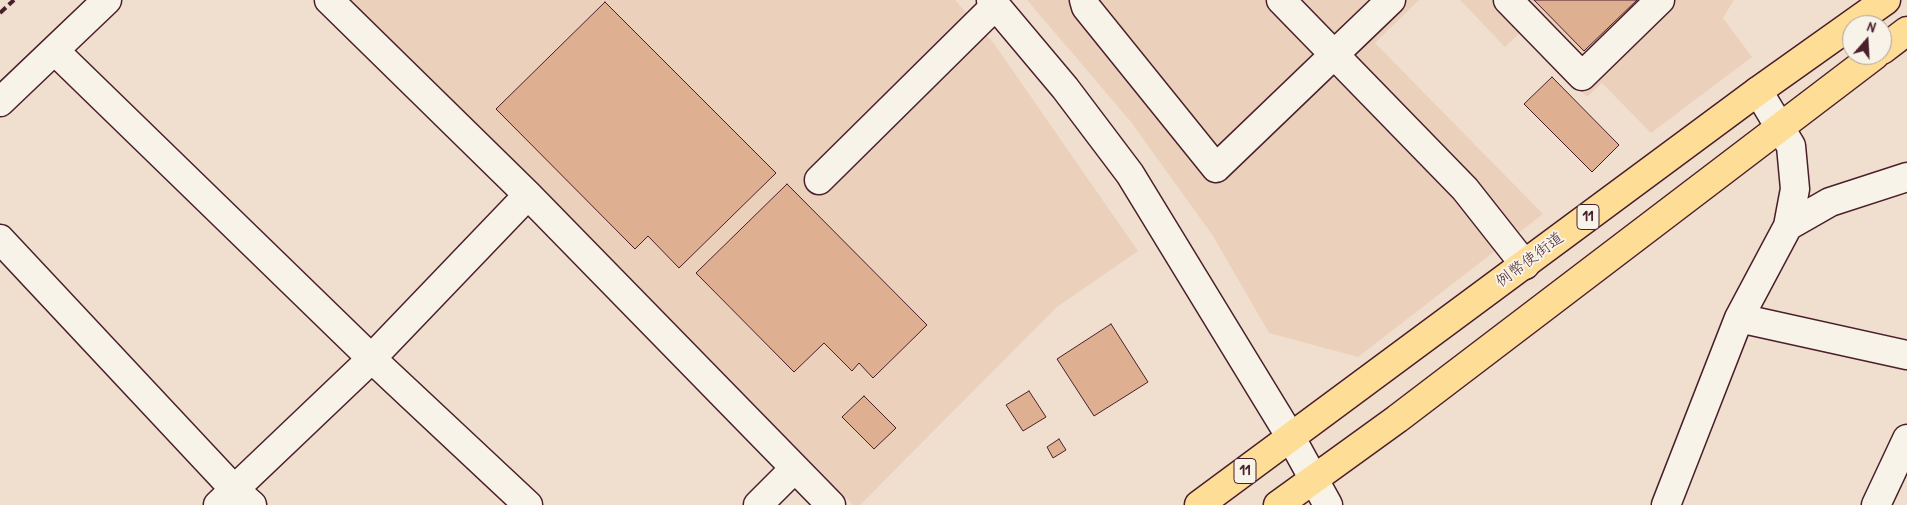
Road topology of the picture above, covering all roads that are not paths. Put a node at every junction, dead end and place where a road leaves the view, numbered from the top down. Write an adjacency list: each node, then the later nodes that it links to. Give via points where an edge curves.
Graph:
1 (107, 0): 12 (street)
2 (329, 0): 20 (street)
3 (1084, 0): 13 (street, via 1086,7 1216,168)
4 (1281, 0): 13 (street)
5 (1391, 0): 13 (street)
6 (1508, 0): 7 (street, via 1582,76)
7 (1660, 0)
8 (1886, 0): 15 (main road, 例幣使街道 / 11)
9 (994, 3): 19 (street); 27 (street, via 1065,88 1130,174)
10 (1907, 31): 11 (main road)
11 (1892, 42)
12 (55, 51): 16 (street); 26 (street)
13 (1334, 55): 23 (street, via 1466,189)
14 (1863, 65): 17 (main road)
15 (1758, 91): 17 (street); 23 (main road, 例幣使街道 / 11)
16 (0, 102)
17 (1780, 128): 21 (street, via 1791,146 1795,189); 30 (main road)
18 (1907, 177): 21 (street, via 1830,202)
19 (819, 180)
20 (528, 195): 26 (street); 29 (street)
21 (1788, 226): 24 (street)
22 (0, 239): 31 (street)
23 (1525, 264): 27 (main road, 例幣使街道 / 11)
24 (1739, 318): 25 (street); 38 (street)
25 (1907, 355)
26 (371, 358): 31 (street); 32 (street)
27 (1290, 436): 30 (street); 35 (main road, 例幣使街道 / 11)
28 (1907, 438): 39 (street)
29 (794, 469): 33 (street); 34 (street)
30 (1314, 479): 36 (main road); 37 (street)
31 (235, 500)
32 (528, 505)
33 (758, 505)
34 (831, 505)
35 (1199, 505)
36 (1278, 505)
37 (1328, 505)
38 (1666, 505)
39 (1876, 505)

